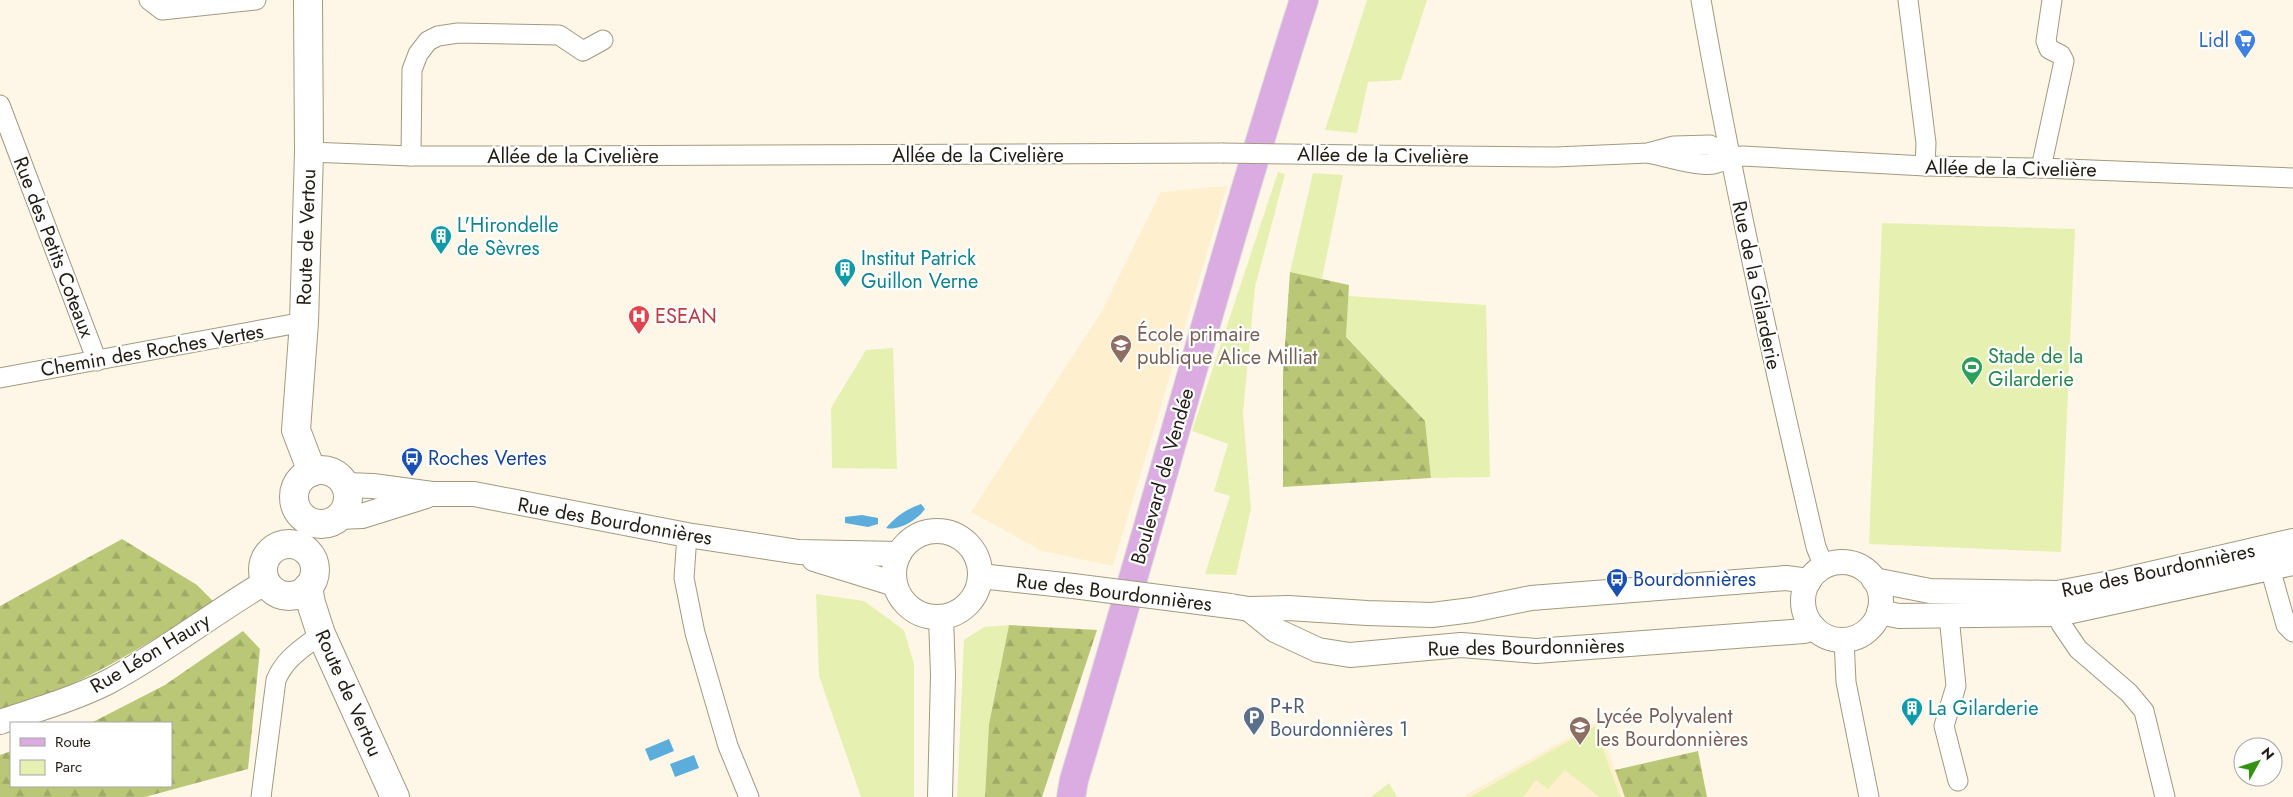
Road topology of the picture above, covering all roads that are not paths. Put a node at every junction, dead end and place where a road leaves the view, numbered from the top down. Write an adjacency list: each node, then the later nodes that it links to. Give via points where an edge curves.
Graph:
1 (149, 0): 2 (street, via 162,10)
2 (256, 0)
3 (308, 0): 10 (main road, Route de Vertou)
4 (1304, 0): 49 (main road, Boulevard de Vendée)
5 (1701, 0): 12 (street, Rue de la Gilarderie)
6 (1908, 0): 13 (street, via 1926,143)
7 (2052, 0): 14 (street, via 2046,40 2049,49 2061,55 2064,61)
8 (604, 40): 11 (street, via 583,52 559,35 458,33 428,41 412,70)
9 (0, 105): 17 (street, Rue des Petits Coteaux)
10 (308, 152): 11 (street, Allée de la Civelière); 16 (main road, Route de Vertou)
11 (411, 156): 12 (street, Allée de la Civelière, bridge, via 1222,154 1554,157 1648,153 1713,164)
12 (1729, 156): 13 (street, Allée de la Civelière); 32 (street, Rue de la Gilarderie, via 1816,548)
13 (1925, 166): 14 (street, Allée de la Civelière)
14 (2041, 168): 15 (street, Allée de la Civelière)
15 (2293, 178)
16 (304, 322): 17 (street, Chemin des Roches Vertes); 19 (main road, Route de Vertou, via 296,430)
17 (97, 361): 18 (street, Chemin des Roches Vertes)
18 (0, 378)
19 (312, 472): 20 (main road, via 328,470); 22 (main road, via 299,482 296,489)
20 (346, 485): 21 (street, Rue des Bourdonnières); 23 (main road, via 348,502)
21 (432, 494): 23 (street, Rue des Bourdonnières, via 362,516); 24 (street, Rue des Bourdonnières, via 474,494)
22 (299, 512): 23 (main road, via 314,522); 26 (main road)
23 (335, 520): 29 (main road)
24 (687, 535): 27 (street, Rue des Bourdonnières); 52 (street, via 684,578 695,633 728,746)
25 (2293, 541): 34 (street, Rue des Bourdonnières, via 2057,593 1930,591)
26 (280, 546): 29 (main road, via 300,546 309,552); 35 (main road, via 266,559)
27 (799, 552): 28 (street, Rue des Bourdonnières); 36 (street, Rue des Bourdonnières, via 824,563)
28 (899, 554): 33 (street, via 919,535 931,531 946,532 964,540 971,548 978,560); 36 (street)
29 (314, 562): 37 (main road, via 314,576)
30 (2293, 563): 31 (street, Rue des Bourdonnières)
31 (2270, 568): 40 (street, Rue des Bourdonnières); 44 (street, via 2286,625)
32 (1816, 574): 34 (street, via 1838,562 1849,563 1863,569); 38 (street, Rue des Bourdonnières, via 1531,598 1432,614); 43 (street, via 1803,595 1803,605)
33 (980, 576): 38 (street, Rue des Bourdonnières, bridge); 42 (street, via 976,592 966,605)
34 (1874, 580): 39 (street, via 1880,594)
35 (266, 582): 37 (main road, via 278,593 286,595); 47 (street, Rue Léon Haury, via 107,682)
36 (895, 584): 42 (street, via 913,610)
37 (308, 588): 45 (main road, Route de Vertou)
38 (1239, 607): 43 (street, Rue des Bourdonnières, via 1275,630 1318,650 1350,656 1461,645 1536,651)
39 (1879, 612): 41 (street, Rue des Bourdonnières, via 1899,616); 46 (street, via 1868,630)
40 (2058, 614): 41 (street, Rue des Bourdonnières); 55 (street, via 2078,649 2129,693 2144,711)
41 (1949, 616): 48 (street, via 1956,686 1944,726)
42 (941, 617): 53 (street)
43 (1814, 628): 46 (street, via 1825,636)
44 (2293, 632)
45 (321, 634): 50 (street, via 287,660 276,680); 51 (main road, Route de Vertou)
46 (1844, 640): 54 (street, via 1846,682)
47 (0, 722)
48 (1958, 781)
49 (1070, 791)
50 (261, 797)
51 (395, 797)
52 (749, 797)
53 (940, 797)
54 (1868, 797)
55 (2165, 797)

